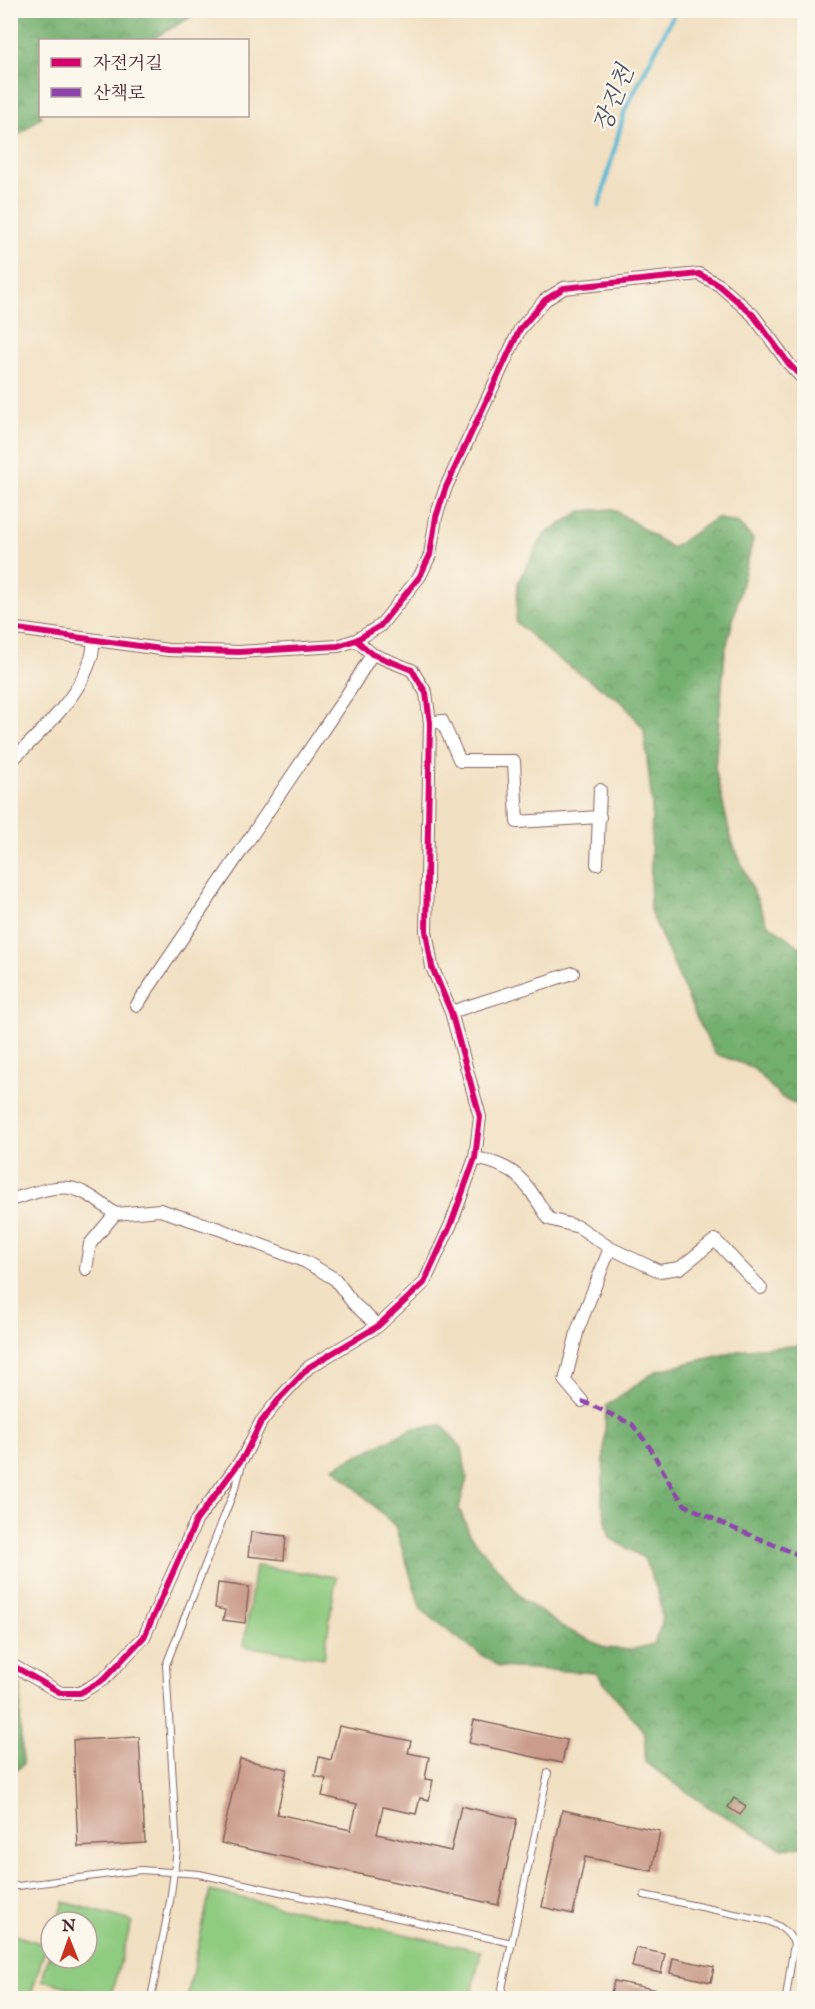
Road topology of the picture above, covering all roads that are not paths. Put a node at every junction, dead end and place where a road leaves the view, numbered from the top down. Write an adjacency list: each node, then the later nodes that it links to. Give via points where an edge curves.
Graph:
1 (804, 380): 4 (street, via 753,315 719,285 699,274 564,288 545,300 520,329 446,487 430,555 420,576 380,626)
2 (10, 628): 3 (street)
3 (94, 640): 4 (street, via 168,650 239,652 338,646); 7 (street, via 91,658 74,694)
4 (356, 640): 5 (street)
5 (372, 654): 6 (street, via 412,670 426,693); 12 (street)
6 (430, 723): 9 (street, via 442,721 460,761 514,761 517,822); 13 (street, via 426,931 432,968)
7 (10, 762)
8 (600, 790): 9 (street)
9 (600, 818): 10 (street)
10 (597, 864)
11 (573, 973): 13 (street)
12 (137, 1005)
13 (451, 1012): 14 (street, via 480,1117)
14 (475, 1158): 17 (street, via 497,1162 521,1177 549,1219 579,1227); 20 (street, via 424,1283)
15 (10, 1200): 16 (street, via 54,1187 77,1188)
16 (115, 1214): 18 (street, via 90,1245); 20 (street, via 160,1210 306,1262 334,1279)
17 (610, 1248): 19 (street, via 659,1271 680,1268 715,1240); 21 (street, via 578,1329 566,1381)
18 (86, 1269)
19 (760, 1288)
20 (378, 1326): 22 (street, via 309,1367 261,1422)
21 (582, 1401)
22 (244, 1456): 23 (street, via 196,1521 144,1637 104,1679 80,1693 61,1693); 25 (lane, via 166,1665 177,1850)
23 (10, 1665)
24 (548, 1773): 28 (lane)
25 (174, 1872): 26 (lane, via 141,1870); 28 (lane, via 199,1874); 29 (lane)
26 (10, 1887)
27 (644, 1894): 31 (lane, via 762,1920 784,1929 794,1943)
28 (512, 1943): 30 (lane)
29 (151, 1998)
30 (500, 1998)
31 (786, 1998)

